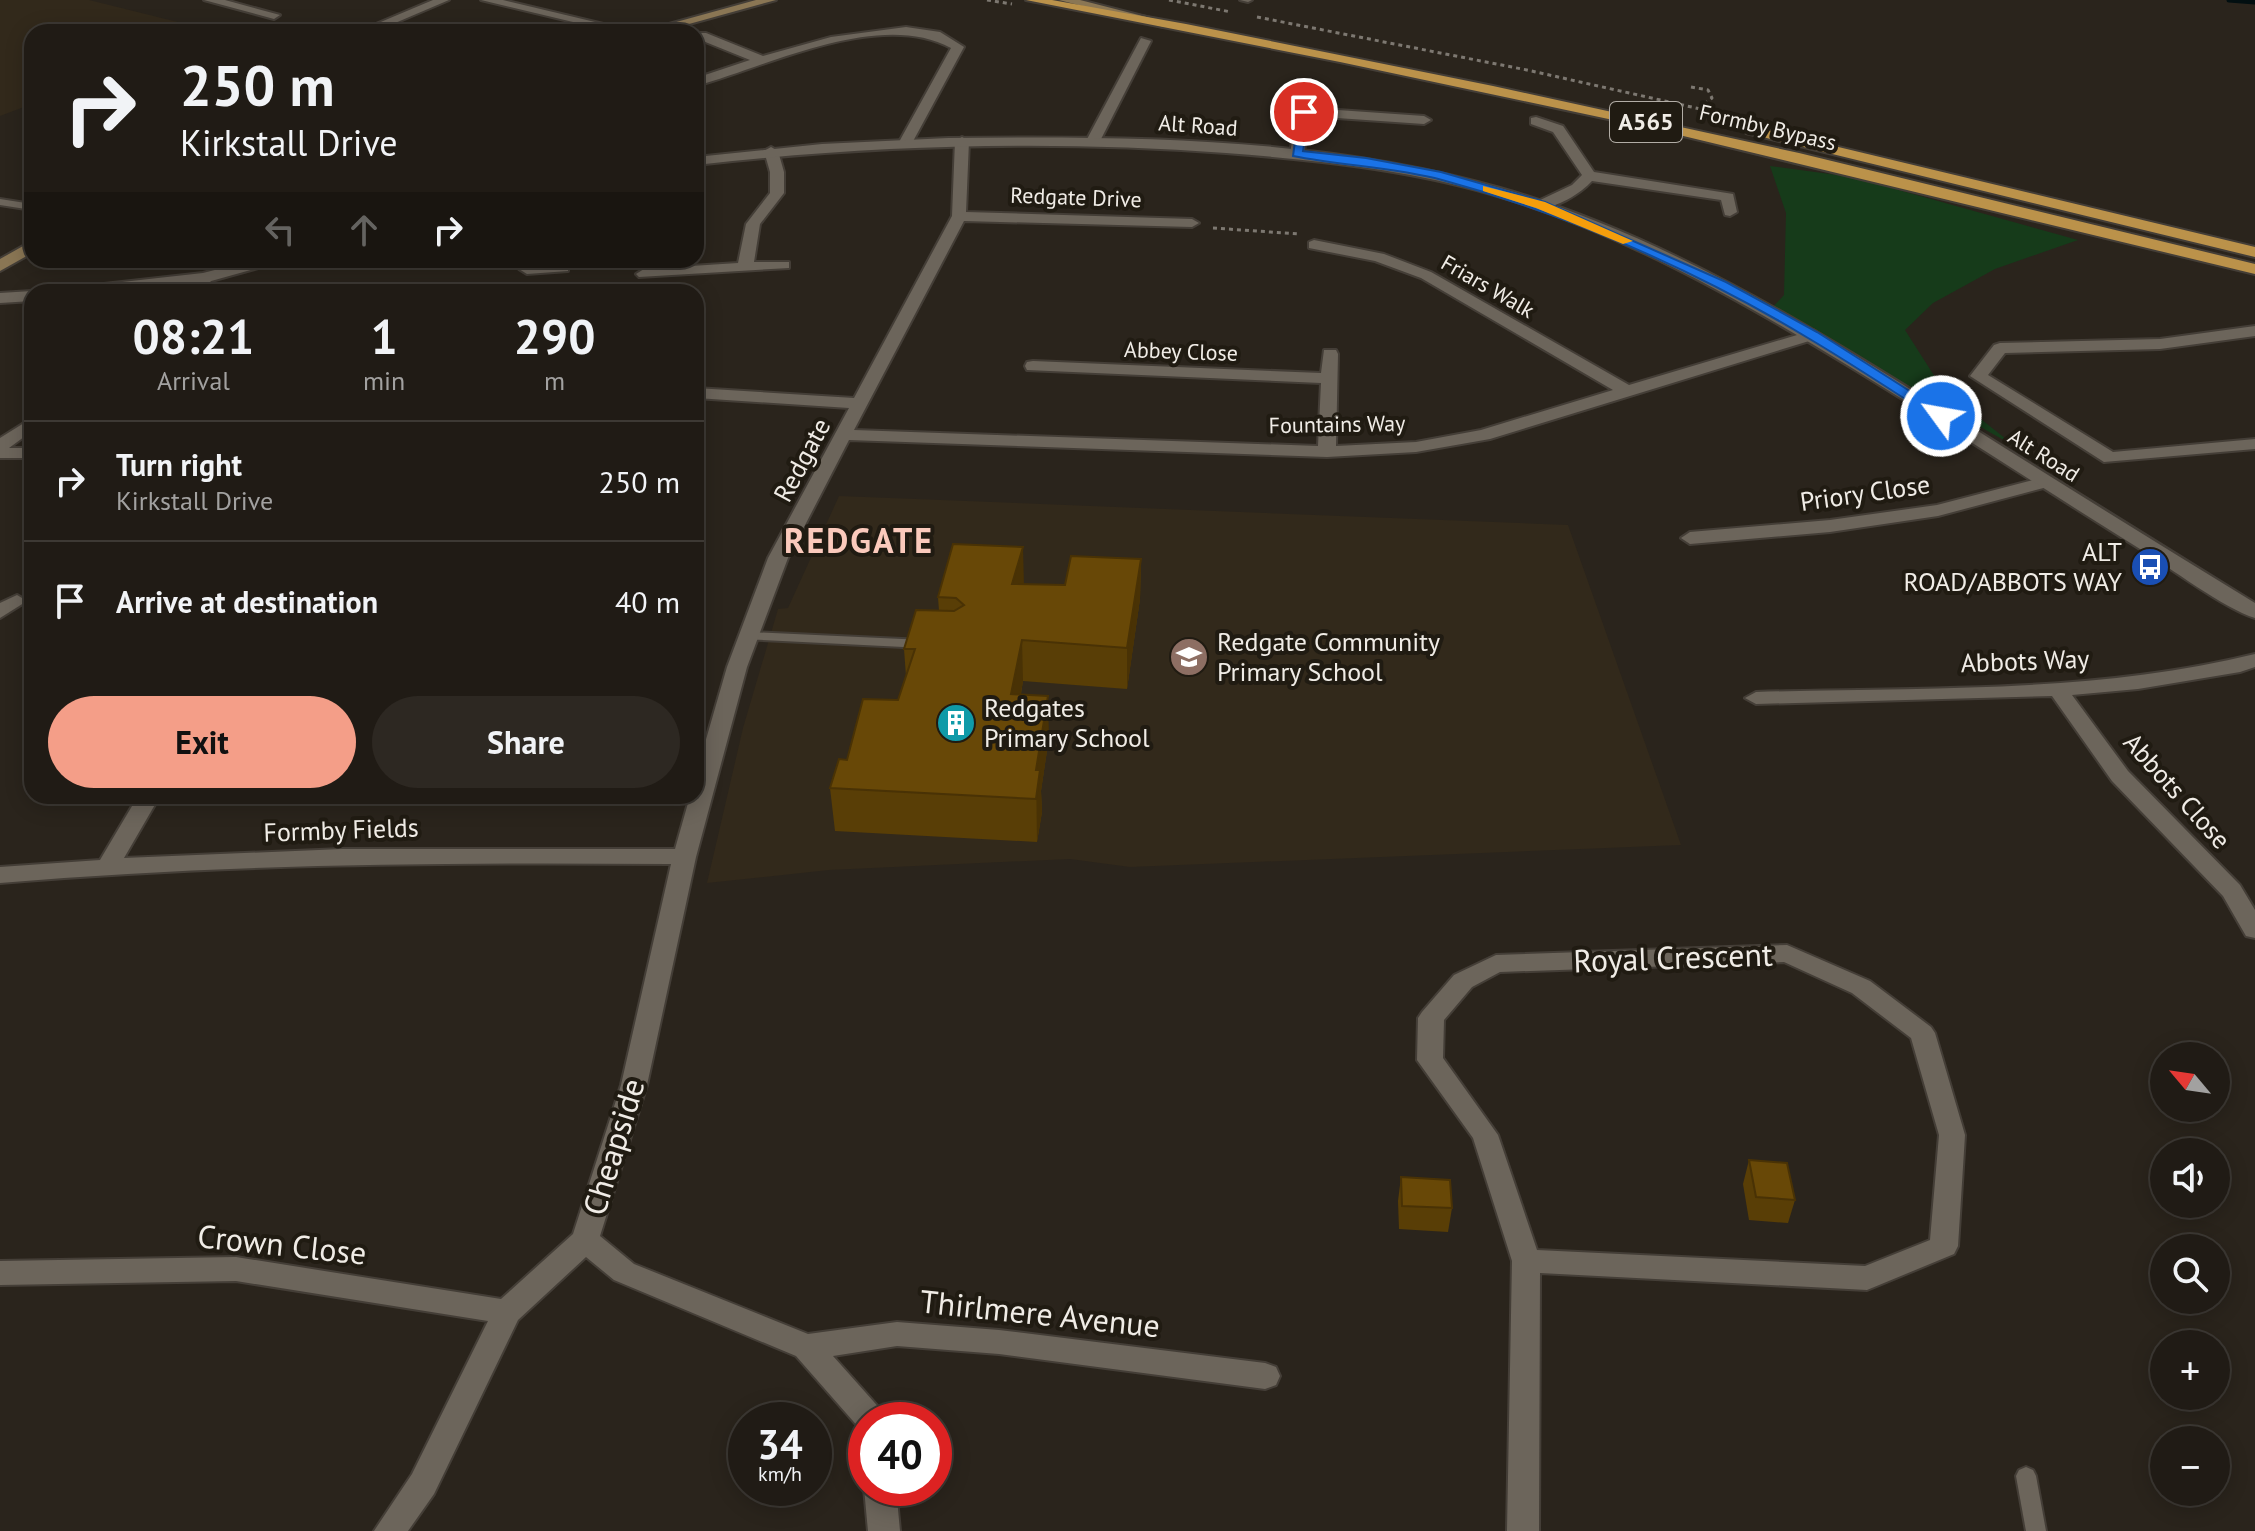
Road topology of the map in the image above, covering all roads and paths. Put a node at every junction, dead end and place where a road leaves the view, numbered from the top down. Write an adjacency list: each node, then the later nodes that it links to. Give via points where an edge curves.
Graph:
1 (210, 0): 10 (street)
2 (443, 0): 12 (street)
3 (487, 0): 13 (street)
4 (1032, 0): 15 (highway, Formby Bypass / A565)
5 (1065, 0): 15 (main road)
6 (1119, 0): 20 (highway)
7 (1169, 0): 9 (path)
8 (759, 1): 14 (main road)
9 (1243, 14)
10 (274, 15)
11 (1257, 17): 24 (path)
12 (383, 24)
13 (595, 24)
14 (675, 24)
15 (1169, 24): 49 (highway, Formby Bypass / A565, via 1691,132)
16 (721, 31): 17 (street)
17 (704, 36)
18 (704, 39): 21 (street)
19 (1145, 41): 30 (street)
20 (1393, 53)
21 (762, 60): 22 (street); 31 (street, via 865,33 899,30 948,37 958,47)
22 (704, 79)
23 (1691, 87): 24 (path, via 1708,90 1712,98)
24 (1699, 109): 25 (path); 28 (path)
25 (1690, 116)
26 (1424, 120): 33 (street, via 1304,104)
27 (1536, 121): 35 (street, via 1558,129)
28 (1740, 123): 44 (highway, Formby Bypass)
29 (962, 141): 30 (street, Alt Road); 31 (street, Alt Road); 40 (street, Redgate)
30 (1093, 141): 33 (street, Alt Road)
31 (906, 142): 32 (street, Alt Road)
32 (771, 151): 34 (street, Alt Road); 48 (street, via 777,193 753,224)
33 (1297, 154): 37 (street, Alt Road, via 1441,176)
34 (704, 160)
35 (1589, 176): 37 (street, via 1577,188); 38 (street)
36 (0, 202): 39 (lane)
37 (1541, 205): 55 (street, Alt Road, via 1722,285)
38 (1729, 205)
39 (24, 206)
40 (959, 216): 41 (street, Redgate Drive); 61 (street, Redgate)
41 (1192, 224): 42 (path, via 1287,232 1303,235 1299,243)
42 (1314, 245): 59 (street, Friars Walk, via 1379,257 1426,275)
43 (24, 251): 46 (main road)
44 (2255, 252)
45 (784, 265): 48 (street)
46 (0, 266)
47 (249, 268): 51 (street)
48 (745, 268): 50 (street)
49 (2255, 269)
50 (644, 274)
51 (204, 284)
52 (24, 296): 53 (street)
53 (0, 298)
54 (2255, 331): 64 (street, via 2160,344 2000,348 1978,376 2110,458)
55 (1813, 335): 59 (street, Fountains Way); 69 (street, Alt Road)
56 (1330, 354): 58 (street)
57 (1033, 366): 58 (street, Abbey Close)
58 (1327, 378): 66 (street)
59 (1630, 393): 66 (street, Fountains Way, via 1484,435 1416,447)
60 (704, 394): 61 (street)
61 (860, 404): 63 (street, Redgate)
62 (24, 429): 65 (street)
63 (846, 435): 66 (street, Fountains Way); 72 (street, Redgate, via 778,558)
64 (2255, 444)
65 (0, 446)
66 (1327, 452)
67 (0, 453): 68 (street)
68 (24, 453)
69 (2045, 482): 70 (street, Priory Close, via 1938,510); 71 (street, Alt Road)
70 (1690, 538)
71 (2255, 612)
72 (749, 636): 73 (lane); 77 (street, Redgate)
73 (942, 644)
74 (2255, 660): 75 (street, Abbots Way, via 2138,683)
75 (2058, 690): 76 (street, Abbots Way, via 1800,704); 83 (street, Abbots Close, via 2120,776 2232,891)
76 (1756, 698)
77 (704, 785)
78 (144, 804): 81 (street)
79 (699, 804): 80 (street, Redgate)
80 (684, 857): 81 (street, Formby Fields, via 476,854); 84 (street, Cheapside, via 634,1085)
81 (108, 865): 82 (street, Formby Fields)
82 (0, 875)
83 (2255, 930)
84 (585, 1240): 87 (street); 88 (street, Cheapside, via 624,1272)
85 (1526, 1261): 85 (street, Royal Crescent, via 1485,1135 1430,1060 1431,1018 1463,981 1496,964 1787,953 1861,987 1922,1033 1952,1135 1944,1246 1867,1278); 95 (street, Royal Crescent)
86 (0, 1273): 87 (street, Crown Close, via 236,1269)
87 (507, 1312): 93 (street, via 423,1484)
88 (807, 1347): 89 (street, Thirlmere Avenue, via 897,1334); 90 (street, Cheapside)
89 (1265, 1376)
90 (855, 1402)
91 (2026, 1476): 96 (lane)
92 (882, 1506): 94 (street)
93 (390, 1531)
94 (884, 1531)
95 (1523, 1531)
96 (2036, 1531)

